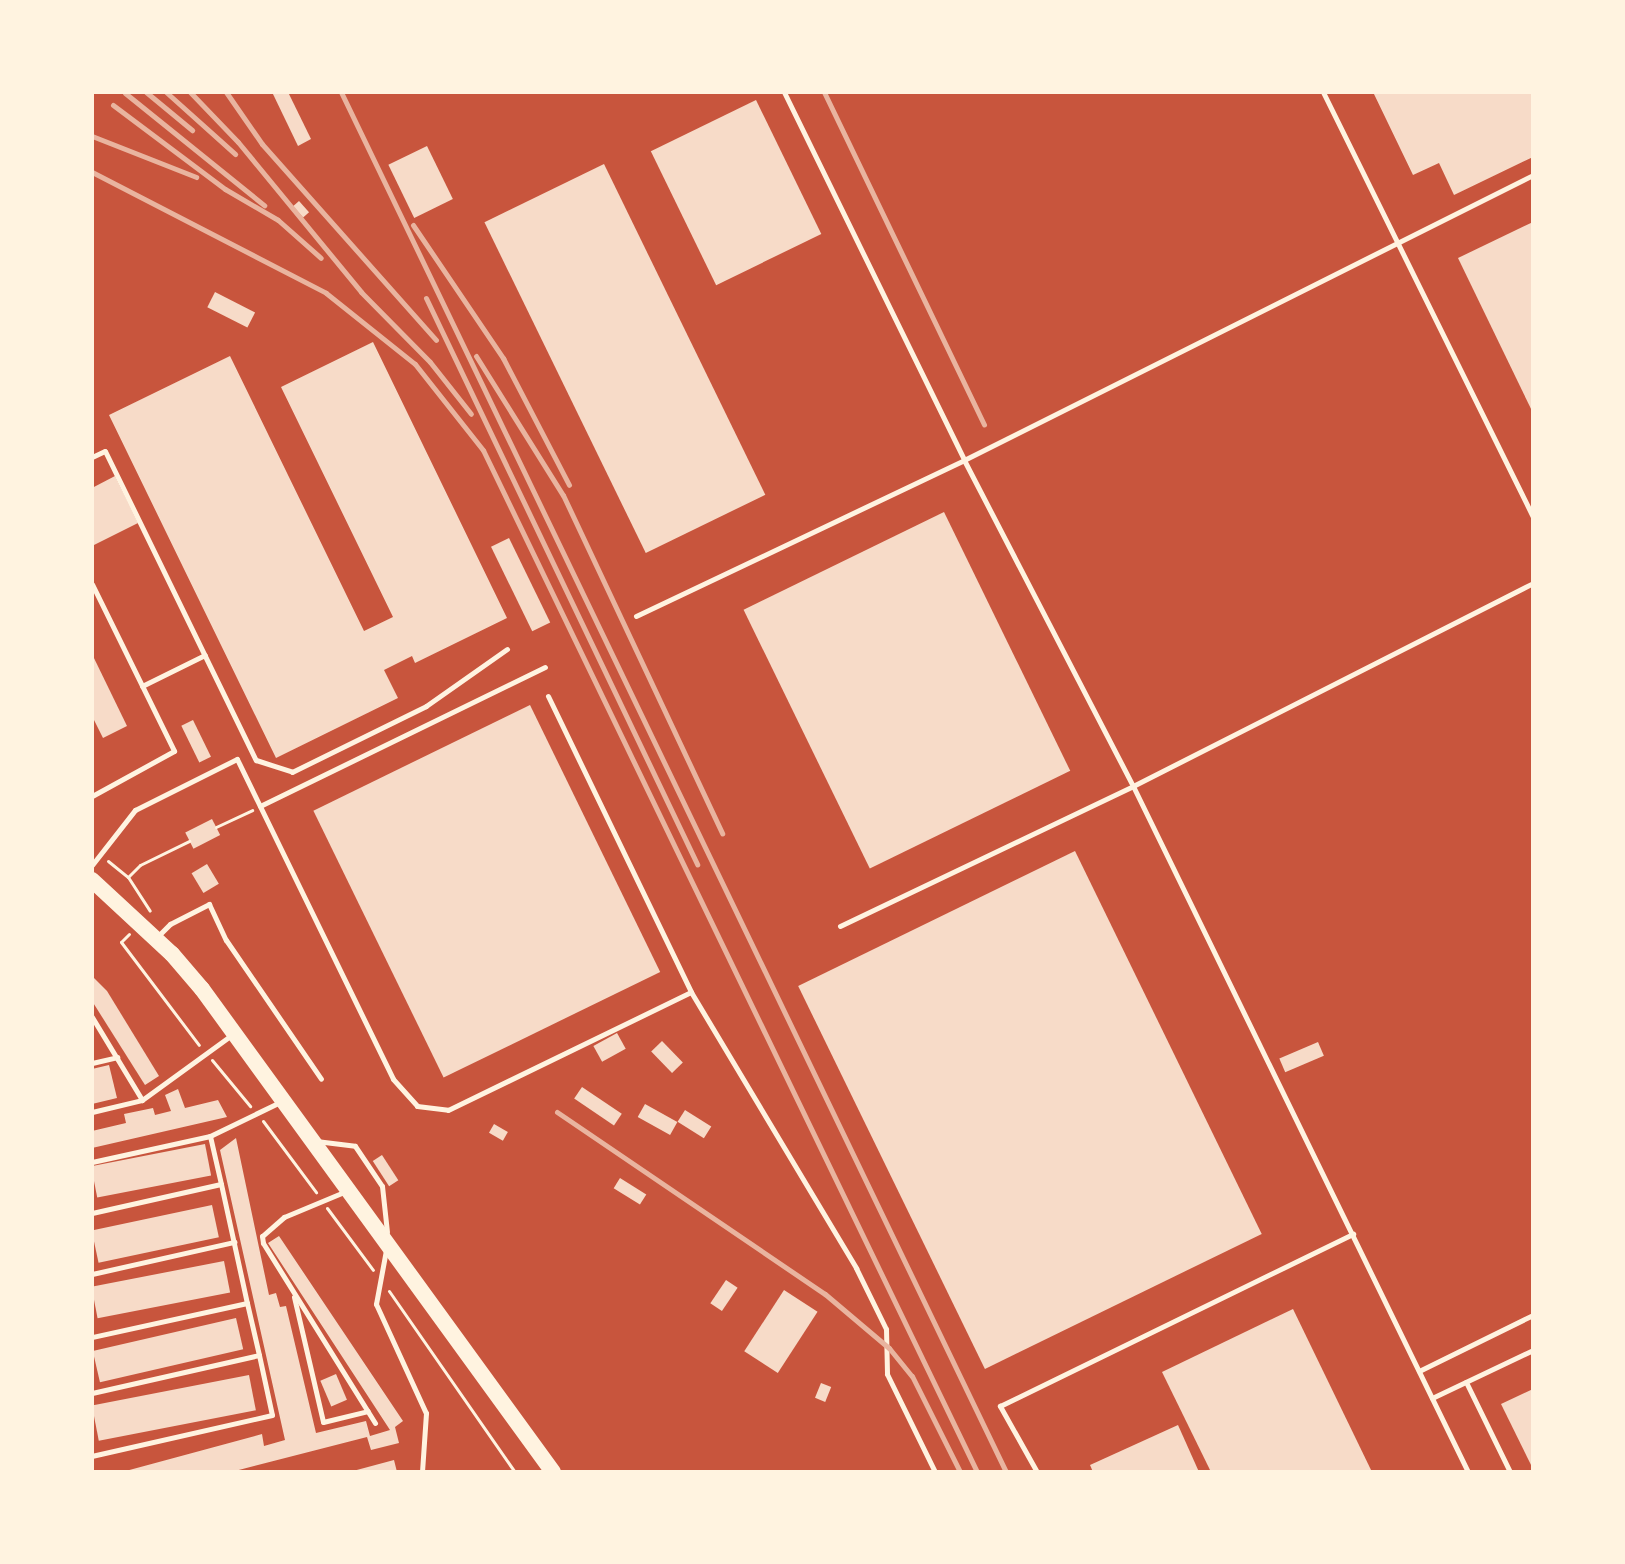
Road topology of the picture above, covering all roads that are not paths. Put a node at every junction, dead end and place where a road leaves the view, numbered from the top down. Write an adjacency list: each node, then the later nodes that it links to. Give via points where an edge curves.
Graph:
1 (784, 92): 6 (lane)
2 (1323, 92): 4 (lane)
3 (1533, 175): 4 (lane)
4 (1397, 243): 6 (lane); 7 (lane)
5 (92, 457): 12 (lane, via 105,451)
6 (964, 460): 10 (lane); 16 (lane)
7 (1533, 516)
8 (1533, 583): 16 (lane)
9 (92, 584): 14 (lane)
10 (636, 616)
11 (507, 649): 12 (lane, via 426,706 292,772 256,760)
12 (205, 655): 14 (lane)
13 (545, 667): 18 (lane)
14 (142, 686): 17 (lane, via 174,751)
15 (548, 696): 23 (lane)
16 (1133, 786): 21 (lane); 38 (lane)
17 (92, 796)
18 (260, 806): 19 (lane, via 237,759 135,810); 23 (lane, via 393,1079 417,1106 448,1110)
19 (92, 865)
20 (92, 880): 22 (main road)
21 (840, 926)
22 (155, 938): 25 (main road); 28 (lane, via 209,904 226,940)
23 (691, 992): 57 (lane, via 856,1268 886,1329 887,1374)
24 (92, 1017): 26 (lane)
25 (234, 1033): 29 (lane); 30 (main road)
26 (117, 1057): 27 (lane); 29 (lane)
27 (92, 1063)
28 (321, 1079)
29 (142, 1100): 31 (lane)
30 (285, 1101): 32 (lane); 33 (main road)
31 (92, 1112)
32 (210, 1136): 34 (lane); 35 (lane)
33 (313, 1140): 36 (main road); 39 (lane, via 355,1146 382,1186)
34 (92, 1162)
35 (221, 1184): 37 (lane); 40 (lane)
36 (349, 1190): 39 (main road); 42 (lane, via 284,1217 262,1236)
37 (92, 1213)
38 (1353, 1234): 48 (lane); 58 (lane, via 1000,1406)
39 (388, 1241): 55 (lane, via 378,1278 381,1321 426,1413); 56 (main road)
40 (234, 1242): 41 (lane); 43 (lane)
41 (92, 1274)
42 (293, 1290): 52 (lane); 52 (lane, via 323,1422)
43 (247, 1303): 45 (lane); 47 (lane)
44 (1533, 1315): 48 (lane)
45 (92, 1337)
46 (1533, 1350): 49 (lane)
47 (259, 1355): 50 (lane); 54 (lane, via 272,1415)
48 (1419, 1371): 51 (lane)
49 (1466, 1382): 51 (lane); 60 (lane)
50 (92, 1393)
51 (1432, 1398): 59 (lane)
52 (368, 1411): 53 (lane)
53 (375, 1423)
54 (92, 1456)
55 (422, 1472)
56 (553, 1472)
57 (935, 1472)
58 (1037, 1472)
59 (1468, 1472)
60 (1510, 1472)

